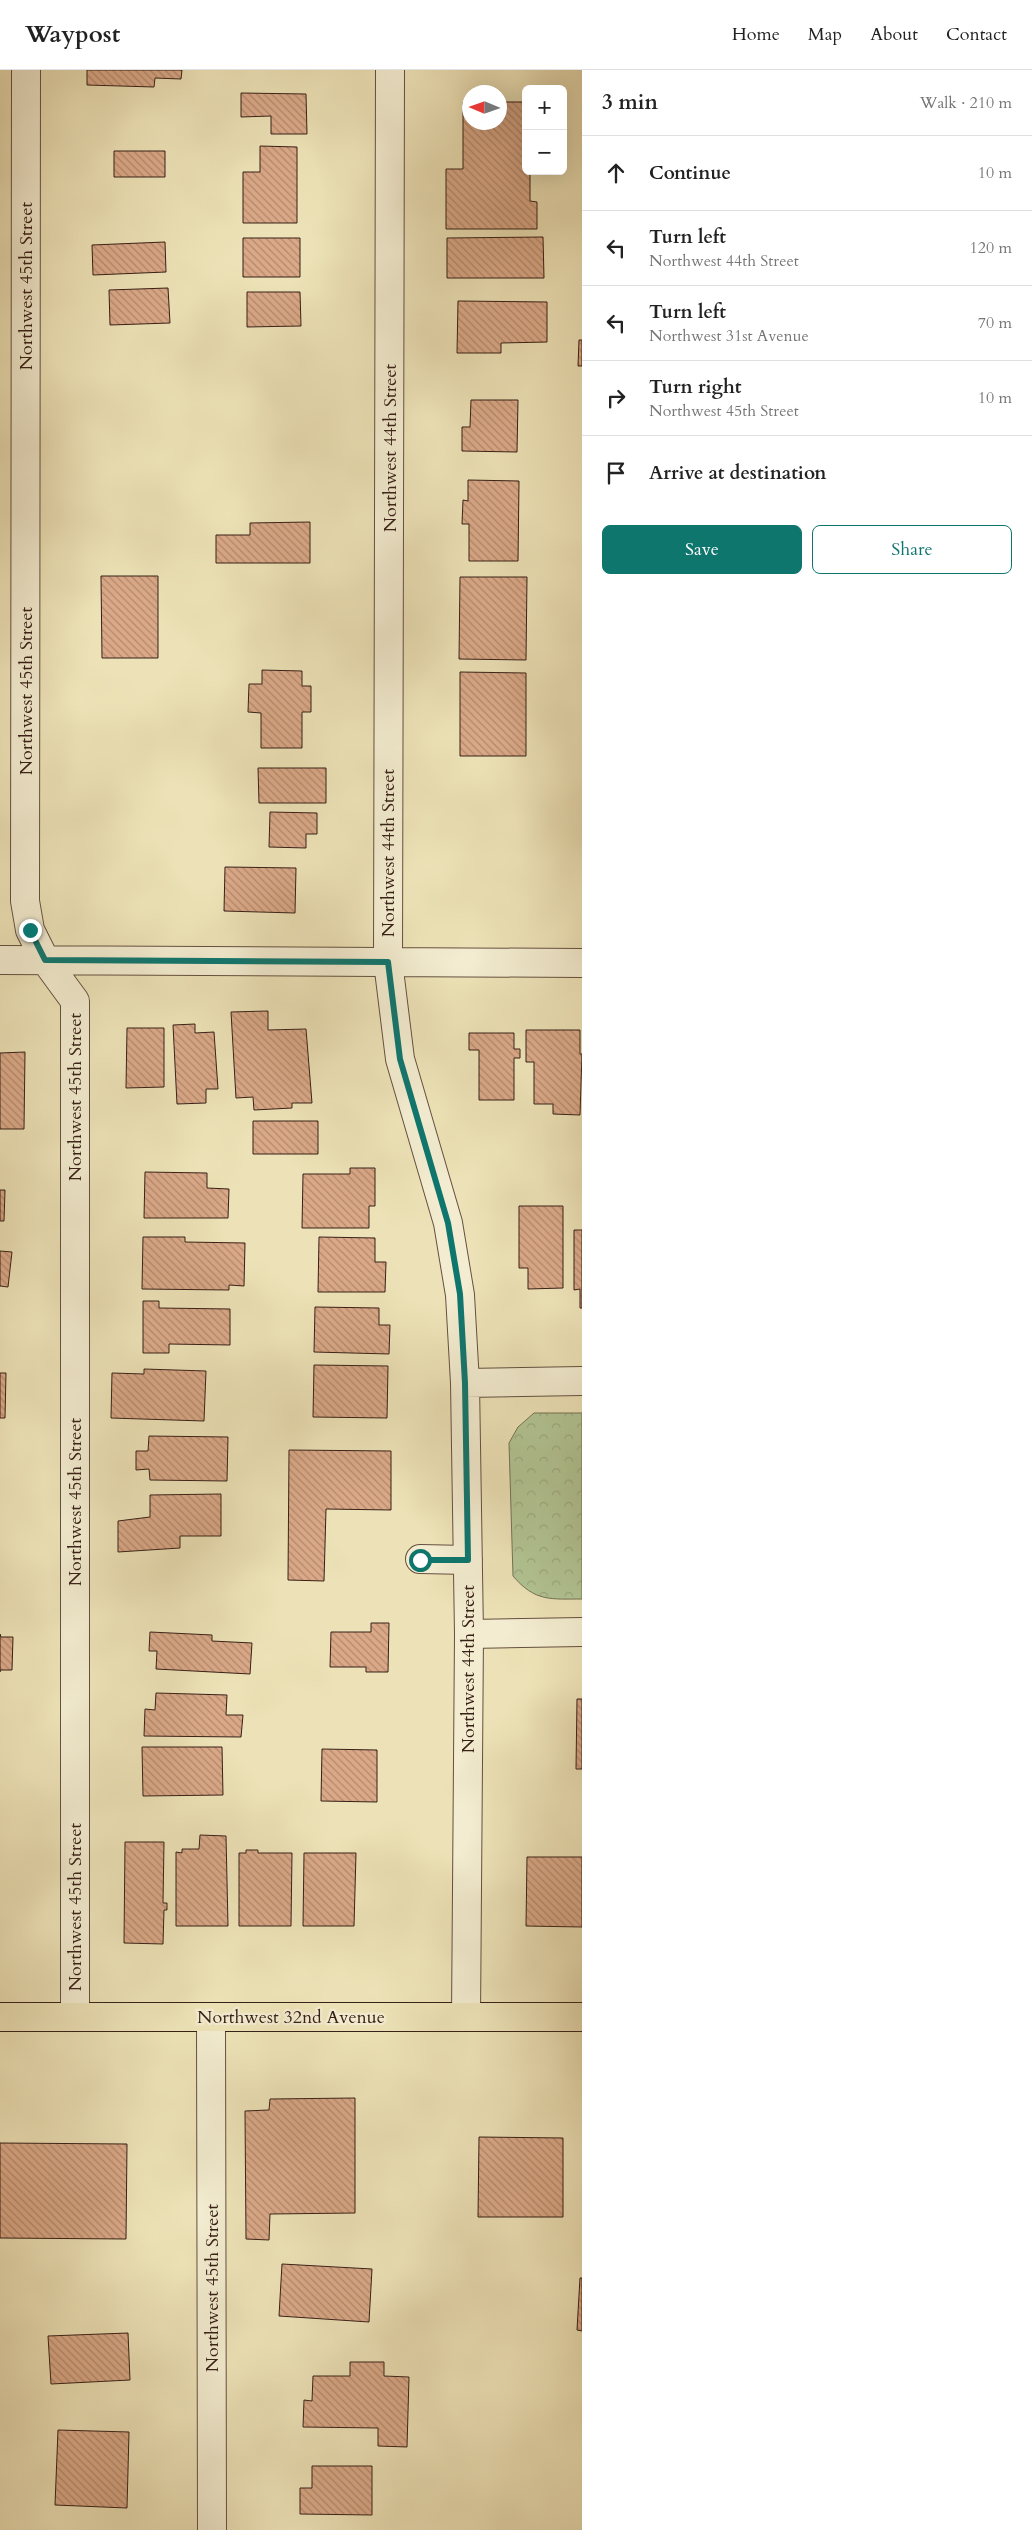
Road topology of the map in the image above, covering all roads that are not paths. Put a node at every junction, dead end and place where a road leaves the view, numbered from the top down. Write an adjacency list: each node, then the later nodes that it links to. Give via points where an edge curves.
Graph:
1 (26, 70): 4 (street, Northwest 45th Street, via 25,901 30,930)
2 (390, 70): 5 (street, Northwest 44th Street)
3 (0, 960): 4 (street)
4 (45, 960): 5 (street); 15 (street, Northwest 45th Street, via 75,1001)
5 (388, 962): 6 (street); 8 (street, Northwest 44th Street, via 400,1059 448,1223 460,1294)
6 (582, 963)
7 (582, 1381): 8 (street)
8 (465, 1383): 10 (street, Northwest 44th Street)
9 (420, 1560): 10 (street)
10 (468, 1560): 12 (street, Northwest 44th Street)
11 (582, 1632): 12 (street)
12 (469, 1634): 17 (street, Northwest 44th Street)
13 (582, 2016): 17 (main road, Northwest 32nd Avenue)
14 (0, 2017): 15 (main road, Northwest 32nd Avenue)
15 (75, 2017): 16 (main road, Northwest 32nd Avenue)
16 (211, 2017): 17 (main road, Northwest 32nd Avenue); 18 (street, Northwest 45th Street)
17 (466, 2017)
18 (212, 2530)

